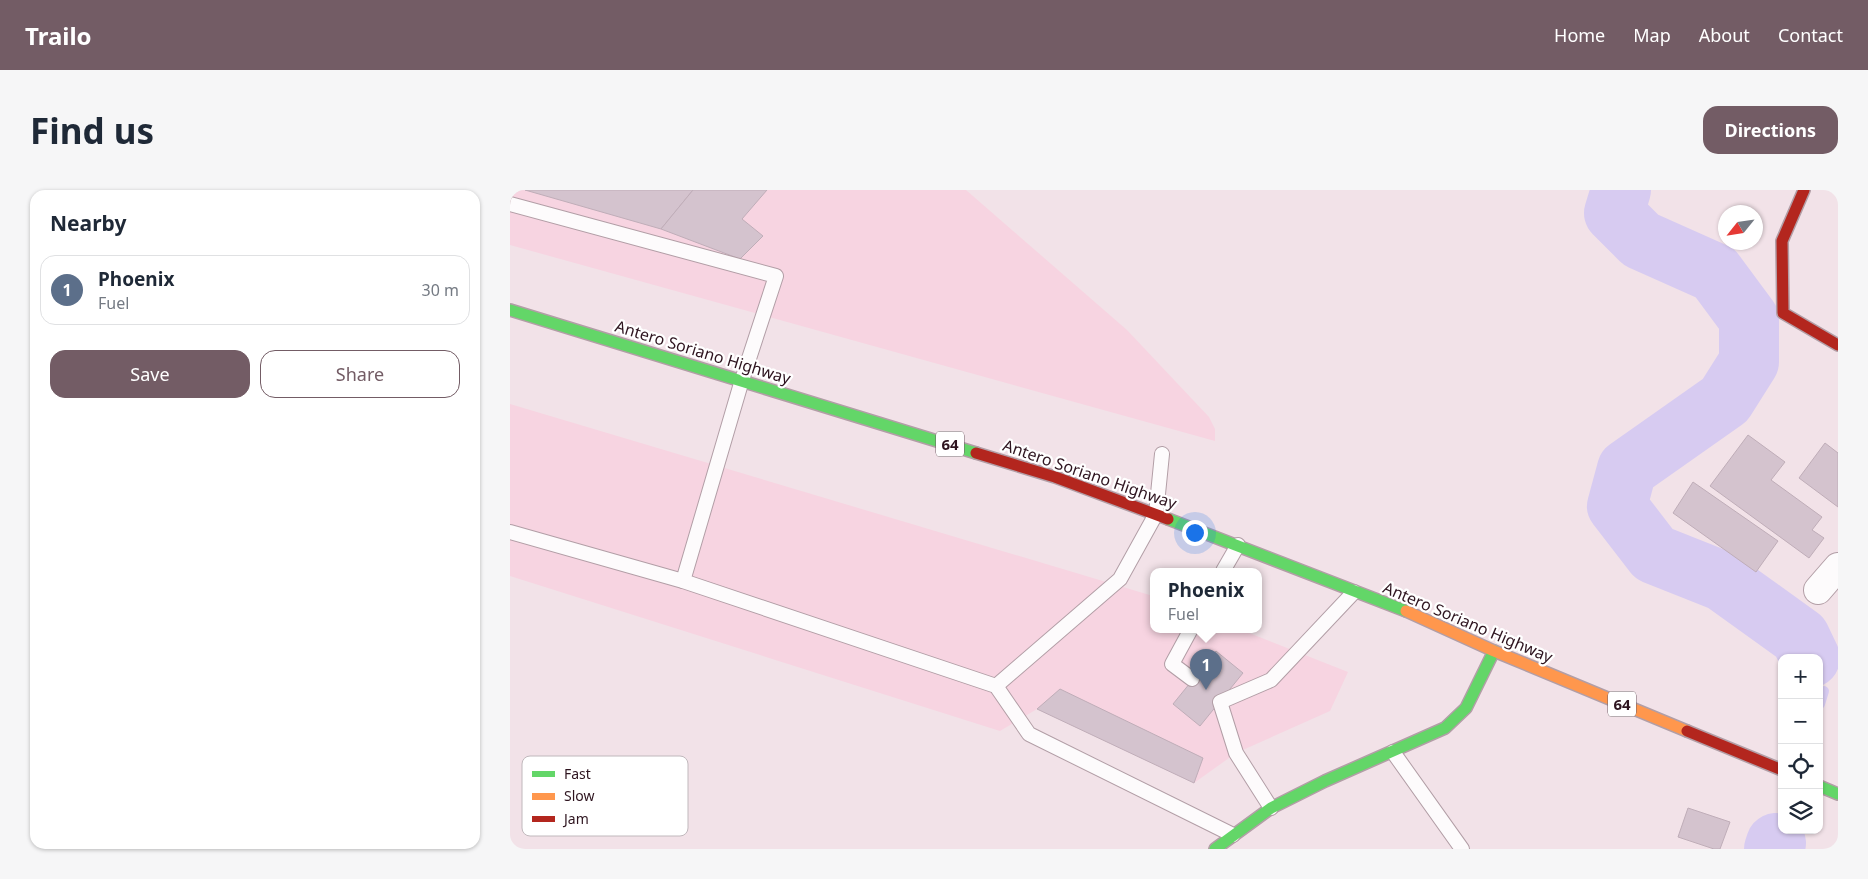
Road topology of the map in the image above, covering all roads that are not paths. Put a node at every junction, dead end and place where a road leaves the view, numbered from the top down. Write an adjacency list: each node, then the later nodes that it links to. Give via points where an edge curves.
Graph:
1 (1804, 190): 4 (main road, via 1782,241 1783,313)
2 (510, 204): 5 (lane, via 776,276)
3 (510, 310): 5 (main road, Antero Soriano Highway / 64)
4 (1838, 345)
5 (742, 380): 7 (main road, Antero Soriano Highway / 64, via 1055,477); 12 (lane)
6 (1162, 454): 7 (lane)
7 (1156, 514): 9 (main road, Antero Soriano Highway / 64); 18 (lane, via 1120,579)
8 (510, 532): 12 (lane)
9 (1238, 545): 11 (lane); 14 (main road, Antero Soriano Highway / 64)
10 (1838, 567): 13 (street)
11 (1225, 568)
12 (683, 581): 18 (lane)
13 (1818, 590)
14 (1354, 592): 16 (main road, Antero Soriano Highway / 64); 23 (lane, via 1271,680 1220,702 1236,753)
15 (1189, 633): 17 (lane, via 1172,664)
16 (1494, 651): 19 (main road, via 1466,708 1445,728); 20 (main road, Antero Soriano Highway / 64)
17 (1192, 679)
18 (996, 686): 24 (lane, via 1029,734)
19 (1393, 752): 23 (main road); 26 (lane)
20 (1778, 768)
21 (1823, 788): 22 (main road)
22 (1838, 794)
23 (1271, 808): 24 (main road)
24 (1233, 835): 25 (main road)
25 (1215, 849)
26 (1462, 849)

